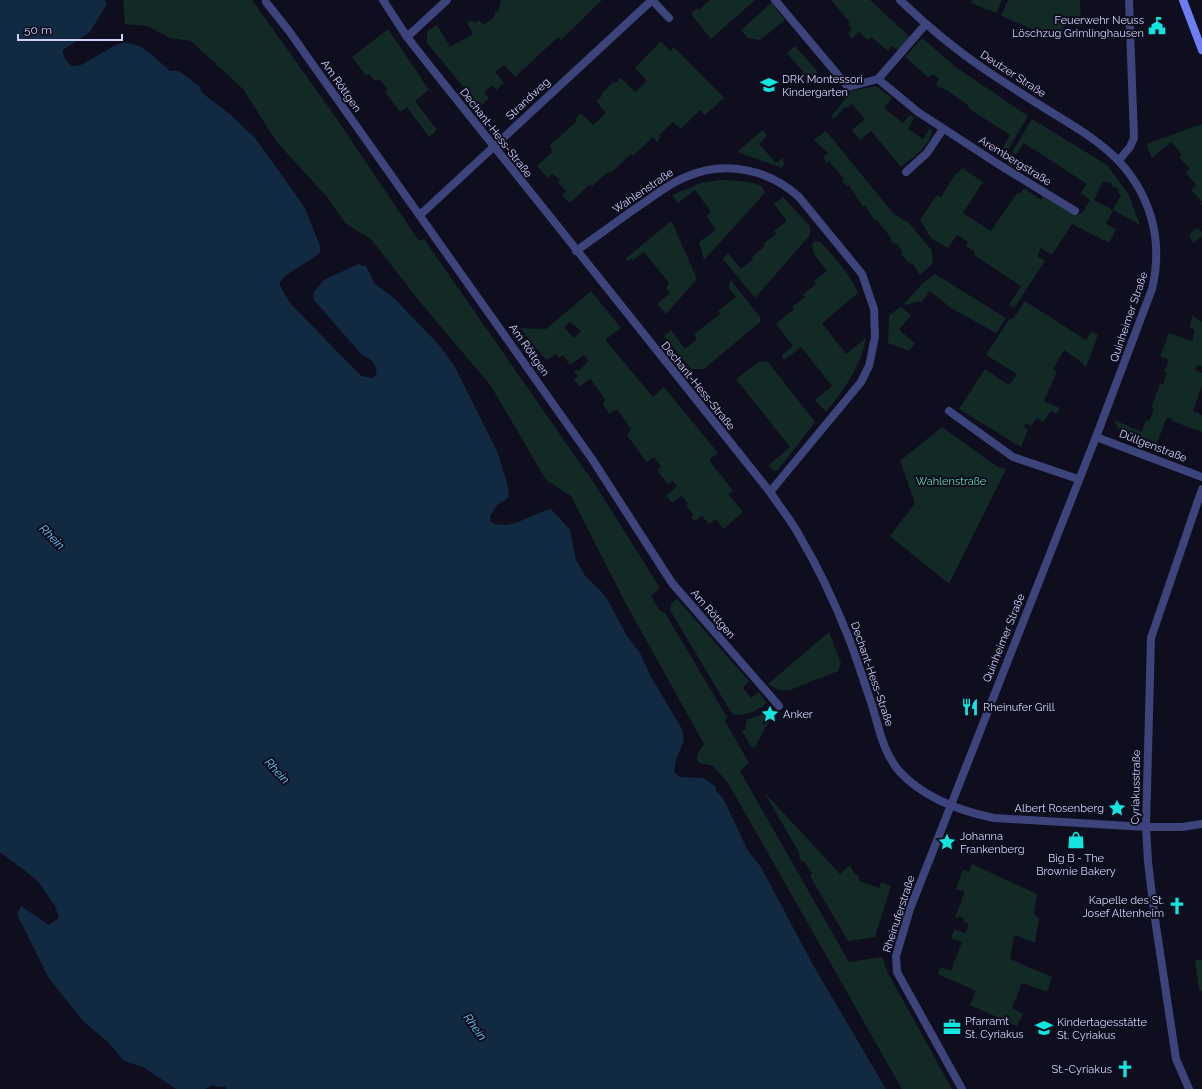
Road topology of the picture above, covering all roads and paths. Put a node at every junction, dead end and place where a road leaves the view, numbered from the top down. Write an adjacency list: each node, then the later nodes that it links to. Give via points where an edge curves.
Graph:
1 (383, 0): 11 (street, Dechant-Hess-Straße)
2 (447, 0): 11 (street)
3 (652, 0): 9 (street, Strandweg); 15 (street, Strandweg)
4 (775, 0): 13 (street, via 848,87)
5 (900, 0): 10 (street, Deutzer Straße)
6 (1129, 0): 16 (street, via 1134,138)
7 (1183, 0): 12 (main road)
8 (266, 2): 19 (street, Am Röttgen)
9 (669, 18)
10 (926, 24): 13 (street); 16 (street, Deutzer Straße, via 986,70 1095,139)
11 (407, 37): 15 (street, Dechant-Hess-Straße)
12 (1202, 50)
13 (878, 79): 14 (street, Arembergstraße)
14 (943, 129): 17 (street, via 927,153); 18 (street, Arembergstraße)
15 (493, 147): 19 (street, Strandweg); 20 (street, Dechant-Hess-Straße)
16 (1119, 160): 22 (street, Quinheimer Straße, via 1136,182 1146,202 1157,249 1156,272 1152,289)
17 (906, 172)
18 (1075, 211)
19 (420, 215): 27 (street, Am Röttgen, via 592,459 672,583)
20 (576, 251): 26 (street, Dechant-Hess-Straße); 26 (street, Wahlenstraße, via 675,182 701,172 726,168 764,175 788,188 799,197 856,265 867,285 874,309 875,337 869,366 846,402)
21 (949, 411): 24 (street, via 1013,457)
22 (1096, 437): 23 (street, Düllgenstraße); 24 (street, Quinheimer Straße)
23 (1202, 477)
24 (1078, 479): 28 (street, Quinheimer Straße)
25 (1202, 489): 30 (street, Cyriakusstraße, via 1151,638)
26 (770, 492): 28 (street, Dechant-Hess-Straße, via 798,533 822,576 860,667 884,747 891,760 912,783)
27 (779, 706)
28 (950, 805): 30 (street, Dechant-Hess-Straße, via 972,814 994,818); 31 (street, Rheinuferstraße, via 910,909 895,962 897,972)
29 (1202, 824): 30 (street, Dechant-Hess-Straße)
30 (1146, 828): 32 (street, Cyriakusstraße, via 1155,919 1176,1059)
31 (962, 1089)
32 (1189, 1089)

